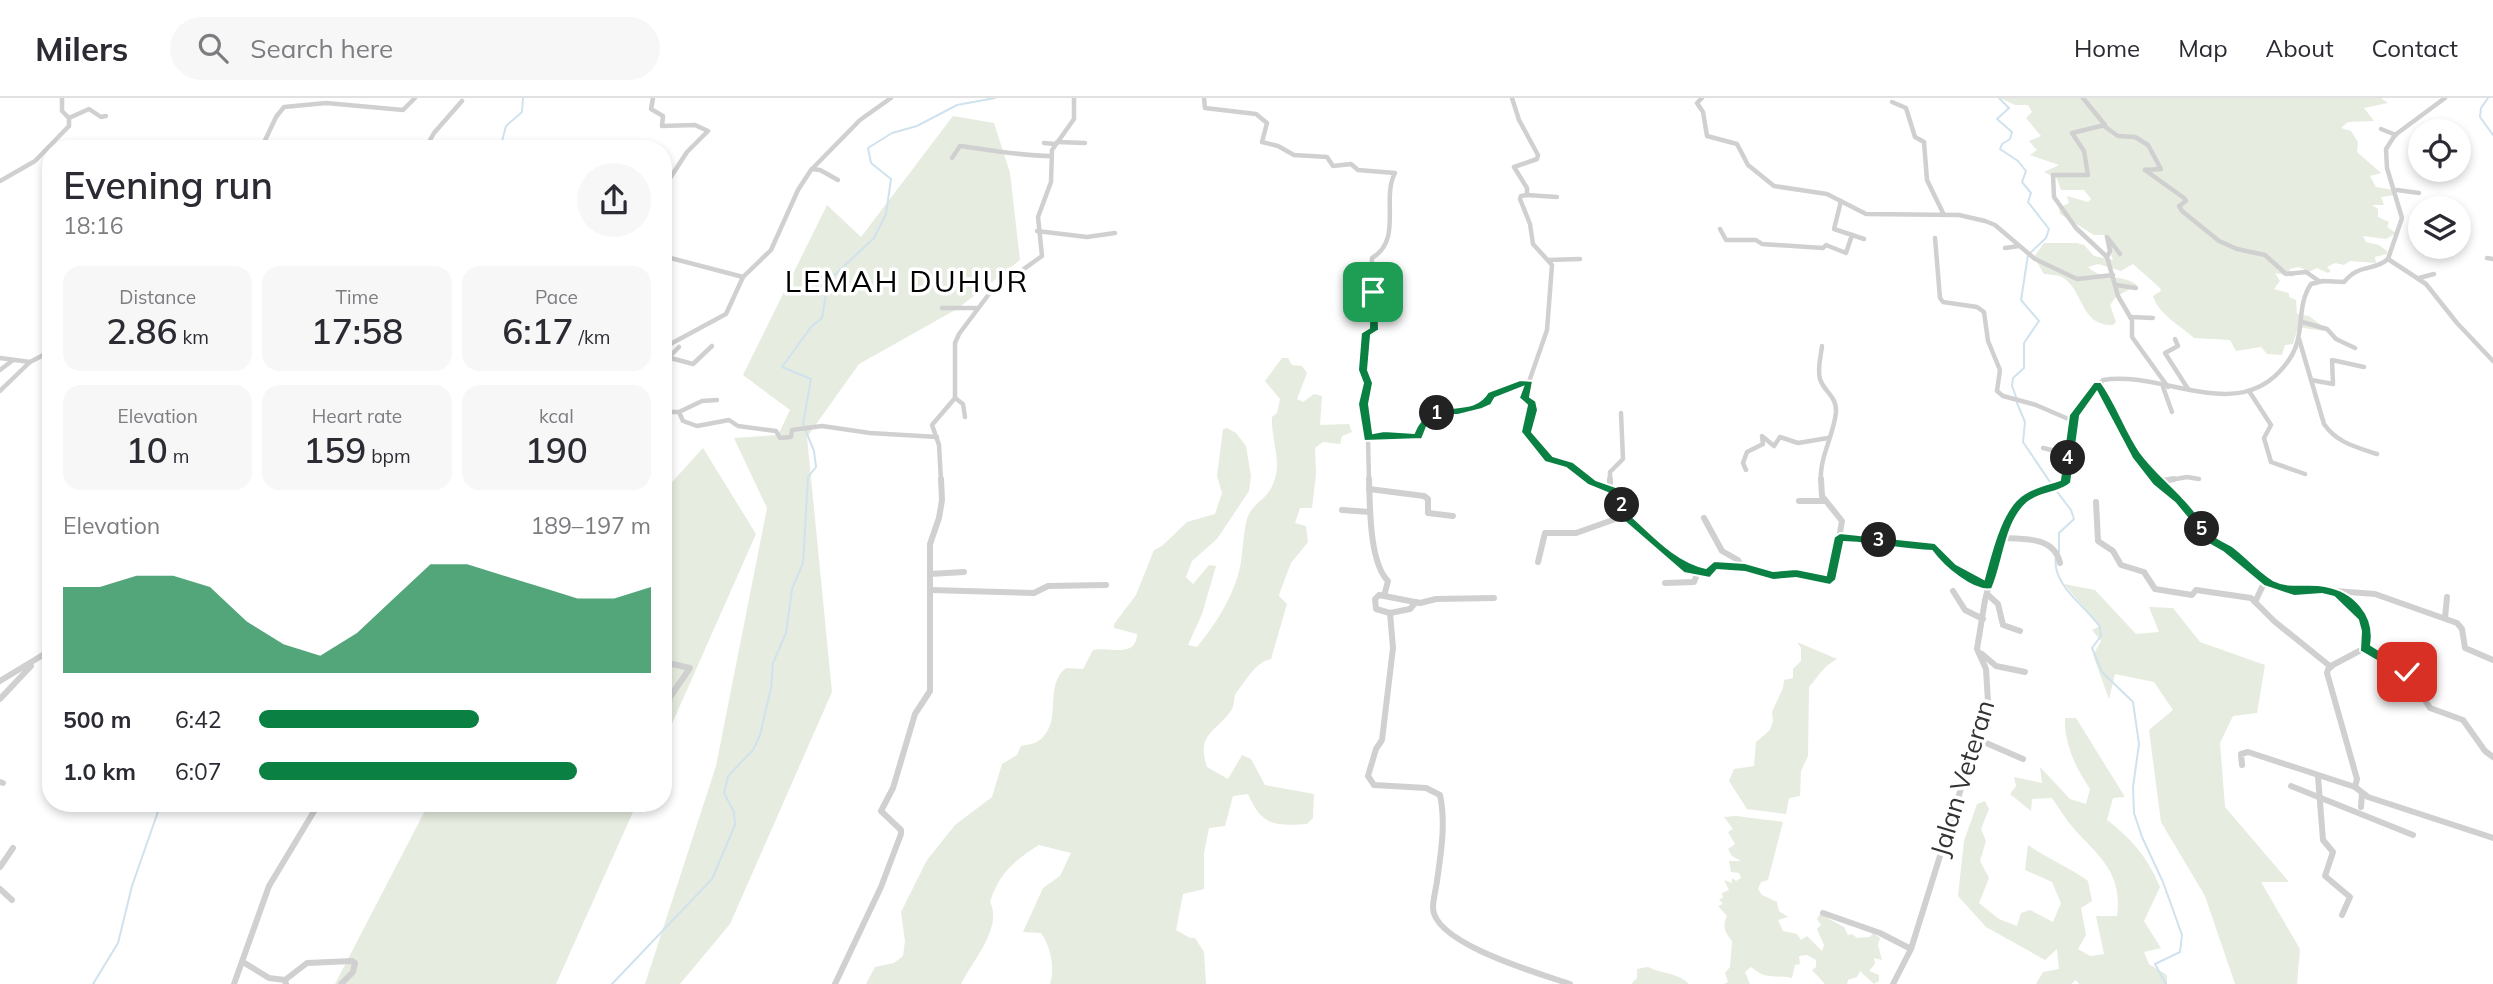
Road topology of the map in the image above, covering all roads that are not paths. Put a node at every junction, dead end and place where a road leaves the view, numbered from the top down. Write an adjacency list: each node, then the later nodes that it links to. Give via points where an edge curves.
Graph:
1 (62, 98): 14 (street, via 62,111)
2 (415, 98): 21 (street, via 403,110 347,99 287,105 277,114)
3 (653, 98): 32 (street, via 651,107 663,116 662,126 695,125 708,131)
4 (891, 98): 31 (street, via 860,120)
5 (1075, 98): 24 (street, via 1074,119)
6 (1204, 98): 102 (street, via 1205,108 1260,116 1267,123 1262,142 1288,153 1327,157 1334,166 1351,164 1358,170 1395,173 1388,192 1391,215 1386,242 1372,258 1374,330 1366,333 1363,370 1368,383 1363,404)
7 (1512, 98): 37 (street, via 1538,155 1514,167)
8 (1702, 98): 39 (street, via 1697,103 1707,136 1737,144 1748,165 1772,185 1821,192)
9 (2082, 98): 15 (street)
10 (2445, 98): 19 (street)
11 (462, 101): 22 (street)
12 (1892, 102): 17 (street, via 1906,108)
13 (106, 116): 14 (street, via 90,109)
14 (69, 118): 20 (street, via 69,127)
15 (2105, 126): 52 (street, via 2072,133 2084,151 2088,175 2061,173 2052,179 2054,197 2076,228); 61 (street, via 2118,136 2134,137 2148,145 2161,169 2145,172 2184,198 2179,206 2182,211 2206,232 2228,246 2264,254 2284,273 2305,272)
16 (1906, 127): 17 (street)
17 (1913, 128): 40 (street, via 1915,137 1924,142 1927,184)
18 (2381, 128): 19 (street)
19 (2396, 135): 35 (street, via 2387,145 2385,159)
20 (55, 140)
21 (269, 140)
22 (430, 140)
23 (1044, 143): 24 (street)
24 (1056, 143): 25 (street); 27 (street)
25 (1085, 143)
26 (42, 153): 29 (street)
27 (1051, 156): 28 (street, via 1017,156 959,146); 43 (street, via 1051,182)
28 (952, 158)
29 (28, 166): 30 (street); 34 (street)
30 (36, 169)
31 (812, 169): 33 (street); 59 (street, via 771,250)
32 (672, 175)
33 (838, 180)
34 (0, 181)
35 (2397, 190): 36 (street); 55 (street, via 2402,222)
36 (2419, 193)
37 (1527, 195): 38 (street); 56 (street, via 1520,197 1532,242)
38 (1557, 197)
39 (1842, 201): 40 (street, via 1866,214); 45 (street, via 1833,228)
40 (1944, 215): 49 (street, via 1989,222)
41 (1089, 228): 46 (street)
42 (1720, 229): 45 (street, via 1726,240 1790,247 1826,245 1846,253)
43 (1037, 231): 46 (street, via 1053,229); 65 (street, via 1042,251 1039,261 1001,284)
44 (1115, 233): 46 (street)
45 (1852, 235): 48 (street)
46 (1090, 237)
47 (1935, 238): 99 (street, via 1940,298 1984,312 1988,341 2000,370 1997,391)
48 (1864, 239)
49 (2019, 246): 50 (street); 58 (street, via 2035,259 2080,280)
50 (2005, 247)
51 (2120, 254): 52 (street, via 2107,237)
52 (2107, 257): 58 (street)
53 (672, 258): 59 (street)
54 (1580, 259): 56 (street)
55 (2388, 259): 60 (street); 61 (street, via 2353,271 2344,282)
56 (1548, 260): 86 (street, via 1552,265 1549,313)
57 (2434, 274): 60 (street)
58 (2113, 275): 62 (street)
59 (743, 276): 71 (street, via 724,315)
60 (2419, 278): 81 (street)
61 (2319, 281): 68 (street, via 2311,284 2301,299)
62 (2116, 285): 63 (street); 66 (street)
63 (2136, 288)
64 (942, 308): 65 (street)
65 (976, 308): 92 (street, via 955,343)
66 (2130, 317): 67 (street); 88 (street, via 2135,342)
67 (2152, 318)
68 (2302, 322): 70 (street); 75 (street, via 2327,329)
69 (2175, 339): 89 (street, via 2178,346 2165,353)
70 (2299, 339): 85 (street); 91 (street, via 2284,366)
71 (672, 343)
72 (712, 346): 79 (street, via 692,364)
73 (1822, 346): 103 (street, via 1819,379 1832,393 1836,410)
74 (679, 347): 76 (street)
75 (2355, 348)
76 (672, 352)
77 (42, 356): 82 (street)
78 (0, 358): 80 (street)
79 (672, 358)
80 (13, 360): 82 (street); 84 (street)
81 (2493, 361)
82 (30, 362): 90 (street)
83 (2364, 368): 85 (street, via 2332,360 2333,384)
84 (0, 370)
85 (2311, 380): 106 (street, via 2331,434)
86 (1529, 384): 102 (street, via 1492,394 1479,406 1441,411 1423,422 1418,437); 112 (street, via 1524,398 1533,410 1526,432 1549,459)
87 (2098, 385): 88 (street, via 2116,379); 99 (street, Jalan Veteran); 110 (street, via 2125,437)
88 (2165, 387): 89 (street); 96 (street)
89 (2188, 389): 91 (street)
90 (0, 391)
91 (2249, 391): 108 (street, via 2271,425 2264,438 2271,462)
92 (955, 398): 98 (street, via 963,404); 101 (street, via 933,423)
93 (717, 400): 95 (street, via 704,400)
94 (672, 412): 95 (street)
95 (678, 412): 100 (street, via 682,420 697,426 729,420 736,426 776,431 780,438)
96 (2172, 412)
97 (1621, 413): 112 (street, via 1623,460 1610,472)
98 (965, 417)
99 (2073, 421): 105 (street, Jalan Veteran)
100 (802, 428): 101 (street)
101 (937, 437): 128 (street, via 942,499 930,544)
102 (1368, 438): 111 (street)
103 (1828, 438): 107 (street, via 1801,445 1780,437 1774,446 1762,436 1763,444 1747,452); 114 (street, via 1820,470)
104 (2043, 448): 105 (street)
105 (2068, 454): 122 (street, Jalan Veteran, via 2065,483 2020,503)
106 (2377, 454)
107 (1746, 470)
108 (2305, 474)
109 (2199, 479): 110 (street)
110 (2157, 482): 129 (street, via 2179,500 2213,541)
111 (1369, 489): 117 (street); 118 (street, via 1424,496 1428,513)
112 (1610, 489): 119 (street, via 1620,499)
113 (1799, 501): 114 (street)
114 (1825, 501): 121 (street, via 1842,519)
115 (2096, 502): 141 (street, via 2098,541 2113,551 2121,565 2144,572 2155,589 2192,594 2196,590 2248,597)
116 (1342, 510): 117 (street)
117 (1370, 512): 137 (street, via 1378,565 1388,580)
118 (1453, 516)
119 (1624, 516): 123 (street, via 1580,532 1545,533); 127 (street, via 1675,561)
120 (1704, 518): 125 (street, via 1722,551)
121 (1840, 537): 125 (street, via 1830,580 1796,573 1773,576); 132 (street, via 1935,547 1952,567)
122 (2001, 538): 124 (street, via 2048,543); 132 (street, Jalan Veteran)
123 (1538, 562)
124 (2060, 563)
125 (1742, 567): 127 (street, via 1714,565 1711,573)
126 (964, 572): 128 (street)
127 (1698, 572): 130 (street, via 1694,582)
128 (930, 574): 133 (street)
129 (2265, 581): 135 (street, via 2294,592); 141 (street)
130 (1665, 583)
131 (1106, 585): 133 (street, via 1048,586 1034,593)
132 (1988, 586): 136 (street, Jalan Veteran)
133 (930, 590): 182 (street, via 929,695 915,712 898,773 881,812 901,832 888,873)
134 (1953, 591): 144 (street, via 1965,610)
135 (2332, 591): 143 (street, via 2370,592); 146 (street, via 2364,619)
136 (1987, 594): 144 (street, Jalan Veteran); 145 (street, via 1997,604 2003,625)
137 (1384, 597): 140 (street); 142 (street, via 1377,596 1375,607)
138 (2447, 597): 143 (street)
139 (1494, 598): 140 (street)
140 (1416, 602): 142 (street, via 1410,609)
141 (2255, 602): 152 (street)
142 (1390, 613): 179 (street, via 1393,648 1388,691 1382,740 1371,762 1370,781 1378,786 1426,788 1440,795 1436,919 1475,948)
143 (2445, 618): 149 (street, via 2460,626 2465,648)
144 (1983, 619): 147 (street, Jalan Veteran)
145 (2020, 631)
146 (2364, 647): 152 (street); 158 (street, via 2407,672 2430,708 2459,716)
147 (1978, 649): 153 (street, via 1996,666); 157 (street, Jalan Veteran, via 1989,688)
148 (42, 656): 150 (street)
149 (2493, 660)
150 (31, 664): 154 (street); 156 (street)
151 (672, 664): 155 (street, via 690,668)
152 (2331, 667): 163 (street, via 2327,678 2357,779)
153 (2025, 672)
154 (0, 681)
155 (672, 694)
156 (0, 699)
157 (1977, 739): 159 (street); 176 (street, Jalan Veteran)
158 (2493, 757)
159 (2023, 759)
160 (2242, 765): 161 (street, via 2241,754 2248,752)
161 (2318, 777): 163 (street); 165 (street)
162 (2291, 786): 165 (street)
163 (2355, 787): 164 (street)
164 (2362, 794): 166 (street); 169 (street)
165 (2319, 797): 168 (street); 175 (street, via 2323,840 2333,852 2325,876 2350,897)
166 (2361, 807)
167 (314, 812): 177 (street, via 269,886)
168 (2413, 835)
169 (2493, 838)
170 (12, 848): 171 (street)
171 (0, 867)
172 (0, 889): 173 (street)
173 (12, 900)
174 (1823, 913): 176 (street)
175 (2342, 915)
176 (1911, 949): 184 (street, Jalan Veteran)
177 (243, 962): 178 (street); 180 (street)
178 (285, 982): 181 (street, via 301,965 352,961 353,972)
179 (1557, 982): 183 (street)
180 (234, 984)
181 (341, 984)
182 (835, 984)
183 (1570, 984)
184 (1894, 984)

